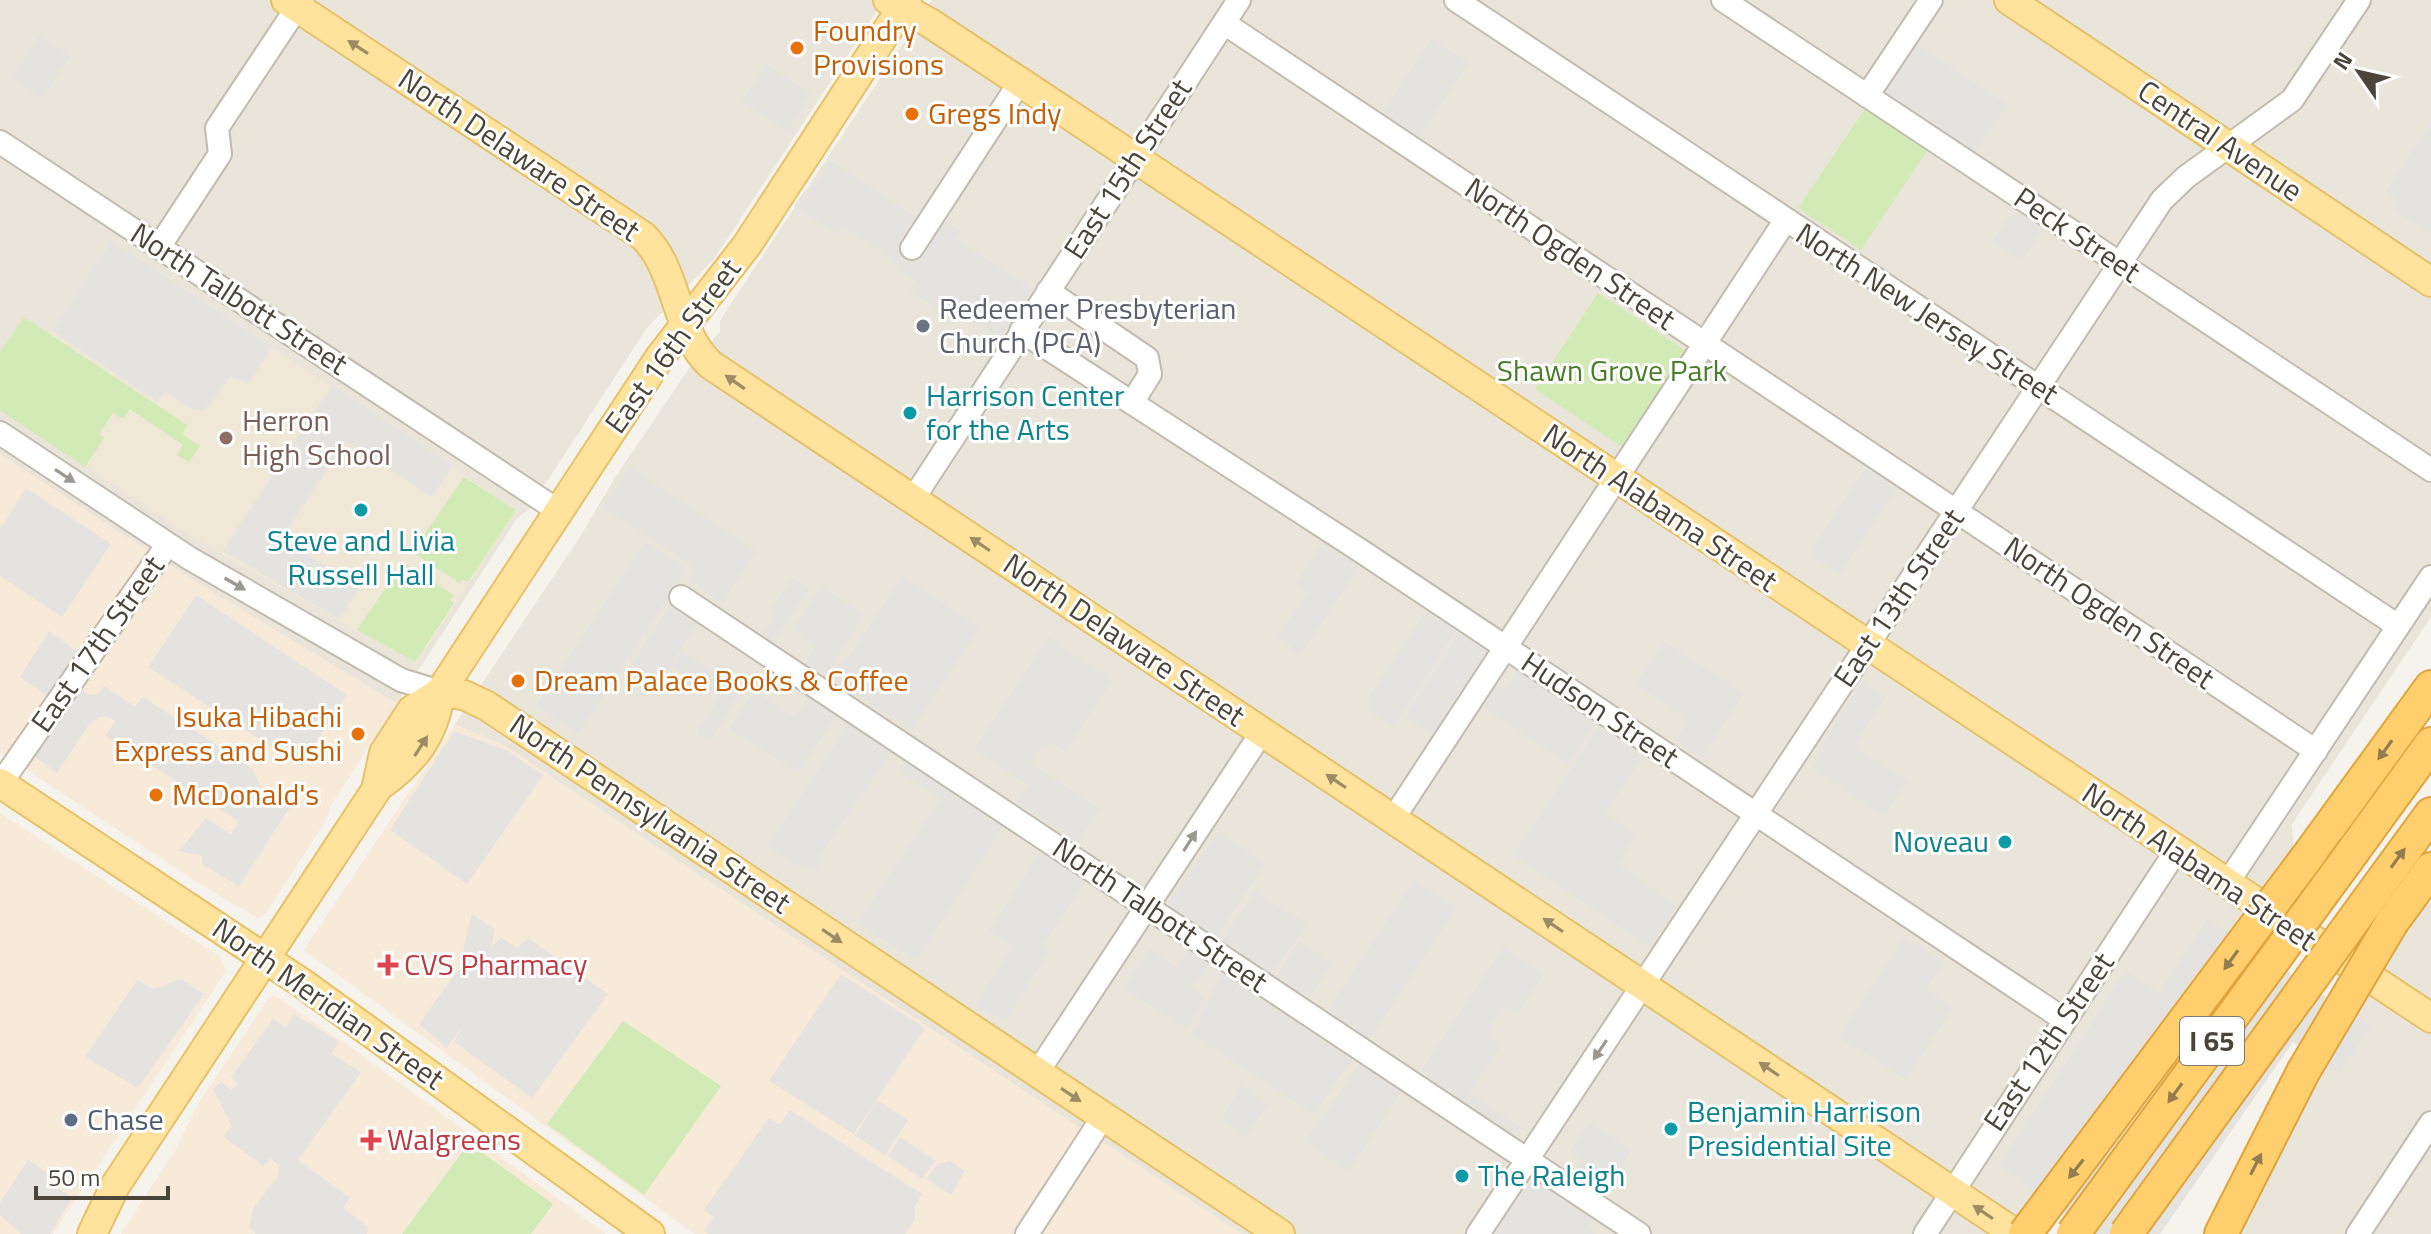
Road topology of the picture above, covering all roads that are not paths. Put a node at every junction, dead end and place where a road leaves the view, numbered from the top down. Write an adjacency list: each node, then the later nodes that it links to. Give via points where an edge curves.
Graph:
1 (1239, 0): 9 (street, East 15th Street)
2 (1456, 0): 15 (street, North New Jersey Street)
3 (1723, 0): 11 (street, Peck Street)
4 (1931, 0): 11 (street)
5 (2009, 0): 13 (main road, Central Avenue)
6 (2359, 0): 13 (street, East 13th Street, via 2299,92)
7 (295, 2): 16 (street, via 217,128 220,154); 21 (main road, North Delaware Street, one-way to 7, via 662,260 643,236)
8 (899, 2): 10 (main road, North Alabama Street); 21 (main road, East 16th Street, via 747,245)
9 (1224, 23): 14 (street, East 15th Street); 23 (street, North Ogden Street)
10 (1020, 82): 14 (main road, North Alabama Street); 17 (street)
11 (1867, 96): 18 (street, Peck Street)
12 (0, 142): 16 (street, North Talbott Street)
13 (2229, 147): 18 (street, East 13th Street, via 2168,193); 19 (main road, Central Avenue)
14 (1136, 159): 20 (street, East 15th Street); 28 (main road, North Alabama Street)
15 (1785, 221): 23 (street); 24 (street, North New Jersey Street)
16 (159, 247): 30 (street, North Talbott Street)
17 (912, 248)
18 (2120, 263): 24 (street, East 13th Street); 27 (street, Peck Street)
19 (2431, 282)
20 (1048, 291): 22 (street, East 15th Street); 25 (street, via 1147,358 1150,374)
21 (686, 325): 29 (main road, North Delaware Street, one-way to 21, via 711,365 696,349); 30 (main road, East 16th Street)
22 (1021, 331): 25 (street, Hudson Street); 29 (street, East 15th Street)
23 (1704, 344): 28 (street); 31 (street, North Ogden Street)
24 (2038, 388): 31 (street, East 13th Street); 35 (street, North New Jersey Street)
25 (1132, 403): 37 (street, Hudson Street)
26 (0, 433): 32 (street, North Pennsylvania Street, one-way to 32)
27 (2431, 470)
28 (1616, 478): 36 (main road, North Alabama Street); 37 (street)
29 (913, 499): 40 (main road, North Delaware Street, one-way to 29)
30 (557, 510): 39 (main road, East 16th Street)
31 (1956, 511): 36 (street, East 13th Street); 42 (street, North Ogden Street)
32 (168, 544): 39 (street, North Pennsylvania Street, one-way to 39, via 401,680); 43 (street, East 17th Street)
33 (2431, 577): 35 (street)
34 (681, 597): 50 (street, North Talbott Street)
35 (2398, 626): 42 (street)
36 (1867, 645): 44 (street, East 13th Street); 47 (main road, North Alabama Street)
37 (1505, 647): 44 (street, Hudson Street); 46 (street)
38 (2431, 687): 70 (highway, one-way to 70, bridge)
39 (440, 692): 51 (main road, East 16th Street, via 412,710 384,753 379,786); 55 (main road, North Pennsylvania Street, one-way to 55, via 487,706)
40 (1262, 732): 46 (main road, North Delaware Street, one-way to 40); 50 (street, one-way to 40)
41 (2431, 744): 71 (highway, I 65, one-way to 71, bridge)
42 (2316, 751): 49 (street)
43 (0, 783): 51 (main road, North Meridian Street)
44 (1756, 814): 52 (street, East 13th Street); 54 (street, Hudson Street)
45 (2431, 814): 72 (highway, I 65, one-way to 45, bridge)
46 (1393, 819): 52 (main road, North Delaware Street, one-way to 46)
47 (2176, 851): 49 (main road, North Alabama Street); 54 (street, East 12th Street)
48 (2431, 869): 73 (highway, one-way to 48, bridge, via 2303,1072 2392,922)
49 (2226, 885): 53 (main road, North Alabama Street)
50 (1147, 907): 55 (street); 58 (street, North Talbott Street)
51 (265, 958): 59 (main road, East 16th Street); 63 (main road, North Meridian Street)
52 (1643, 985): 58 (street, East 13th Street, one-way to 58); 60 (main road, North Delaware Street, one-way to 52)
53 (2431, 1018)
54 (2065, 1020): 60 (street, East 12th Street)
55 (1037, 1073): 56 (main road, North Pennsylvania Street, one-way to 56)
56 (1103, 1117): 64 (street); 65 (main road, North Pennsylvania Street)
57 (2431, 1123): 74 (street)
58 (1527, 1160): 66 (street, East 13th Street); 67 (street, North Talbott Street)
59 (115, 1186): 61 (main road); 62 (main road)
60 (1951, 1190): 68 (street, East 12th Street); 69 (main road, North Delaware Street, one-way to 60)
61 (76, 1234)
62 (92, 1234)
63 (650, 1234)
64 (1027, 1234)
65 (1280, 1234)
66 (1478, 1234)
67 (1639, 1234)
68 (1925, 1234)
69 (2016, 1234)
70 (2025, 1234)
71 (2073, 1234)
72 (2126, 1234)
73 (2221, 1234)
74 (2358, 1234)

